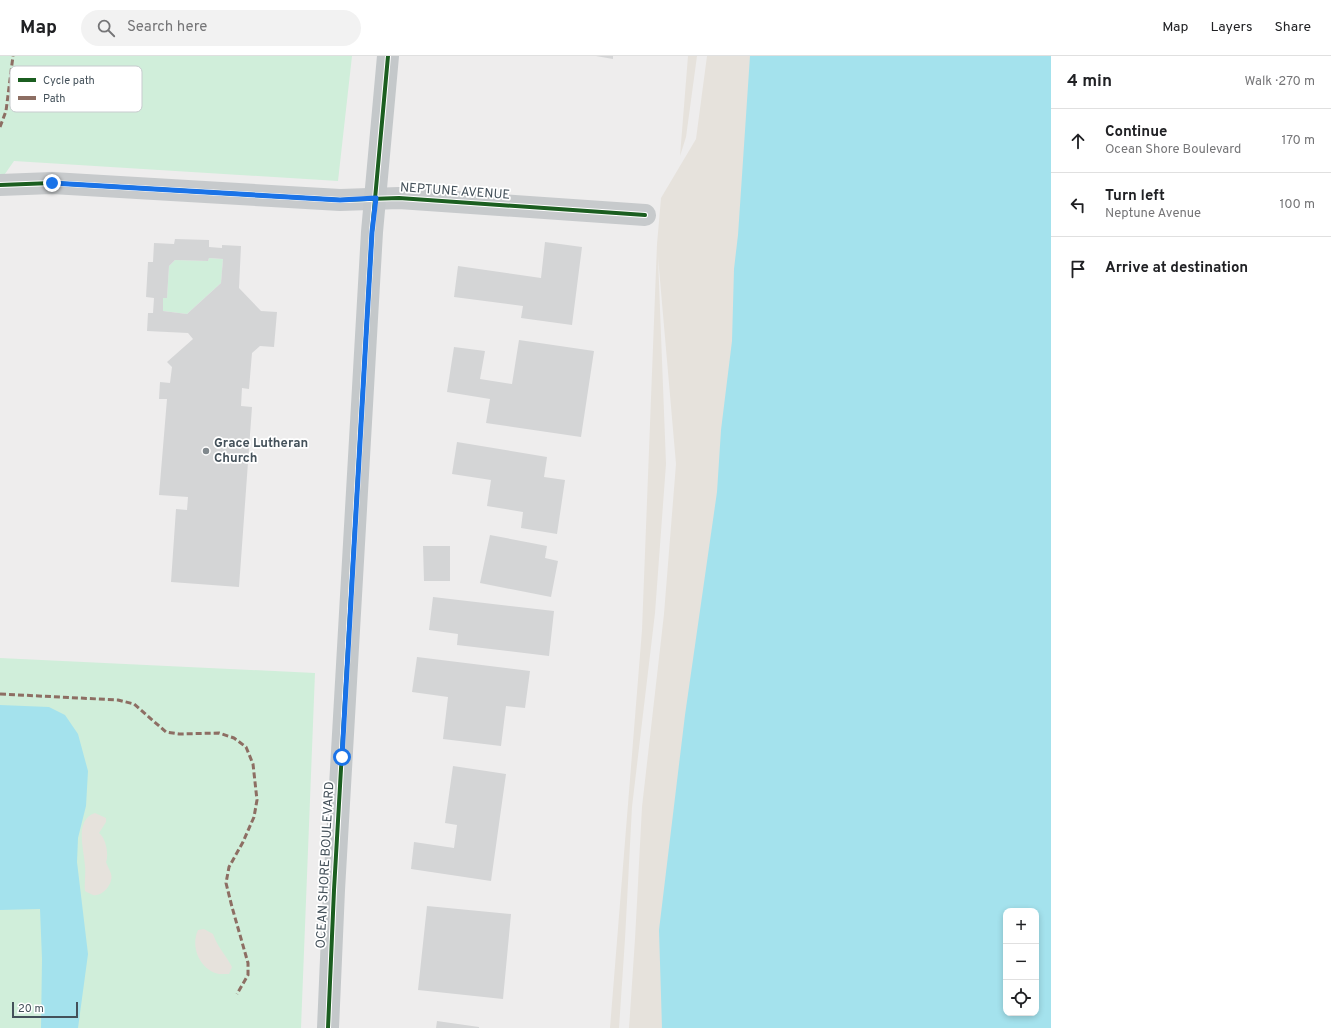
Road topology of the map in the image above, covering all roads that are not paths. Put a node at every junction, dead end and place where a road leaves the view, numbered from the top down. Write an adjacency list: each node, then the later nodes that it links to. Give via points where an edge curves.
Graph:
1 (388, 56): 3 (main road, OCEAN SHORE BOULEVARD)
2 (0, 185): 3 (street, NEPTUNE AVENUE, via 52,183 340,200)
3 (376, 198): 4 (street, NEPTUNE AVENUE); 5 (main road, OCEAN SHORE BOULEVARD, via 372,232)
4 (644, 215)
5 (328, 1028)

